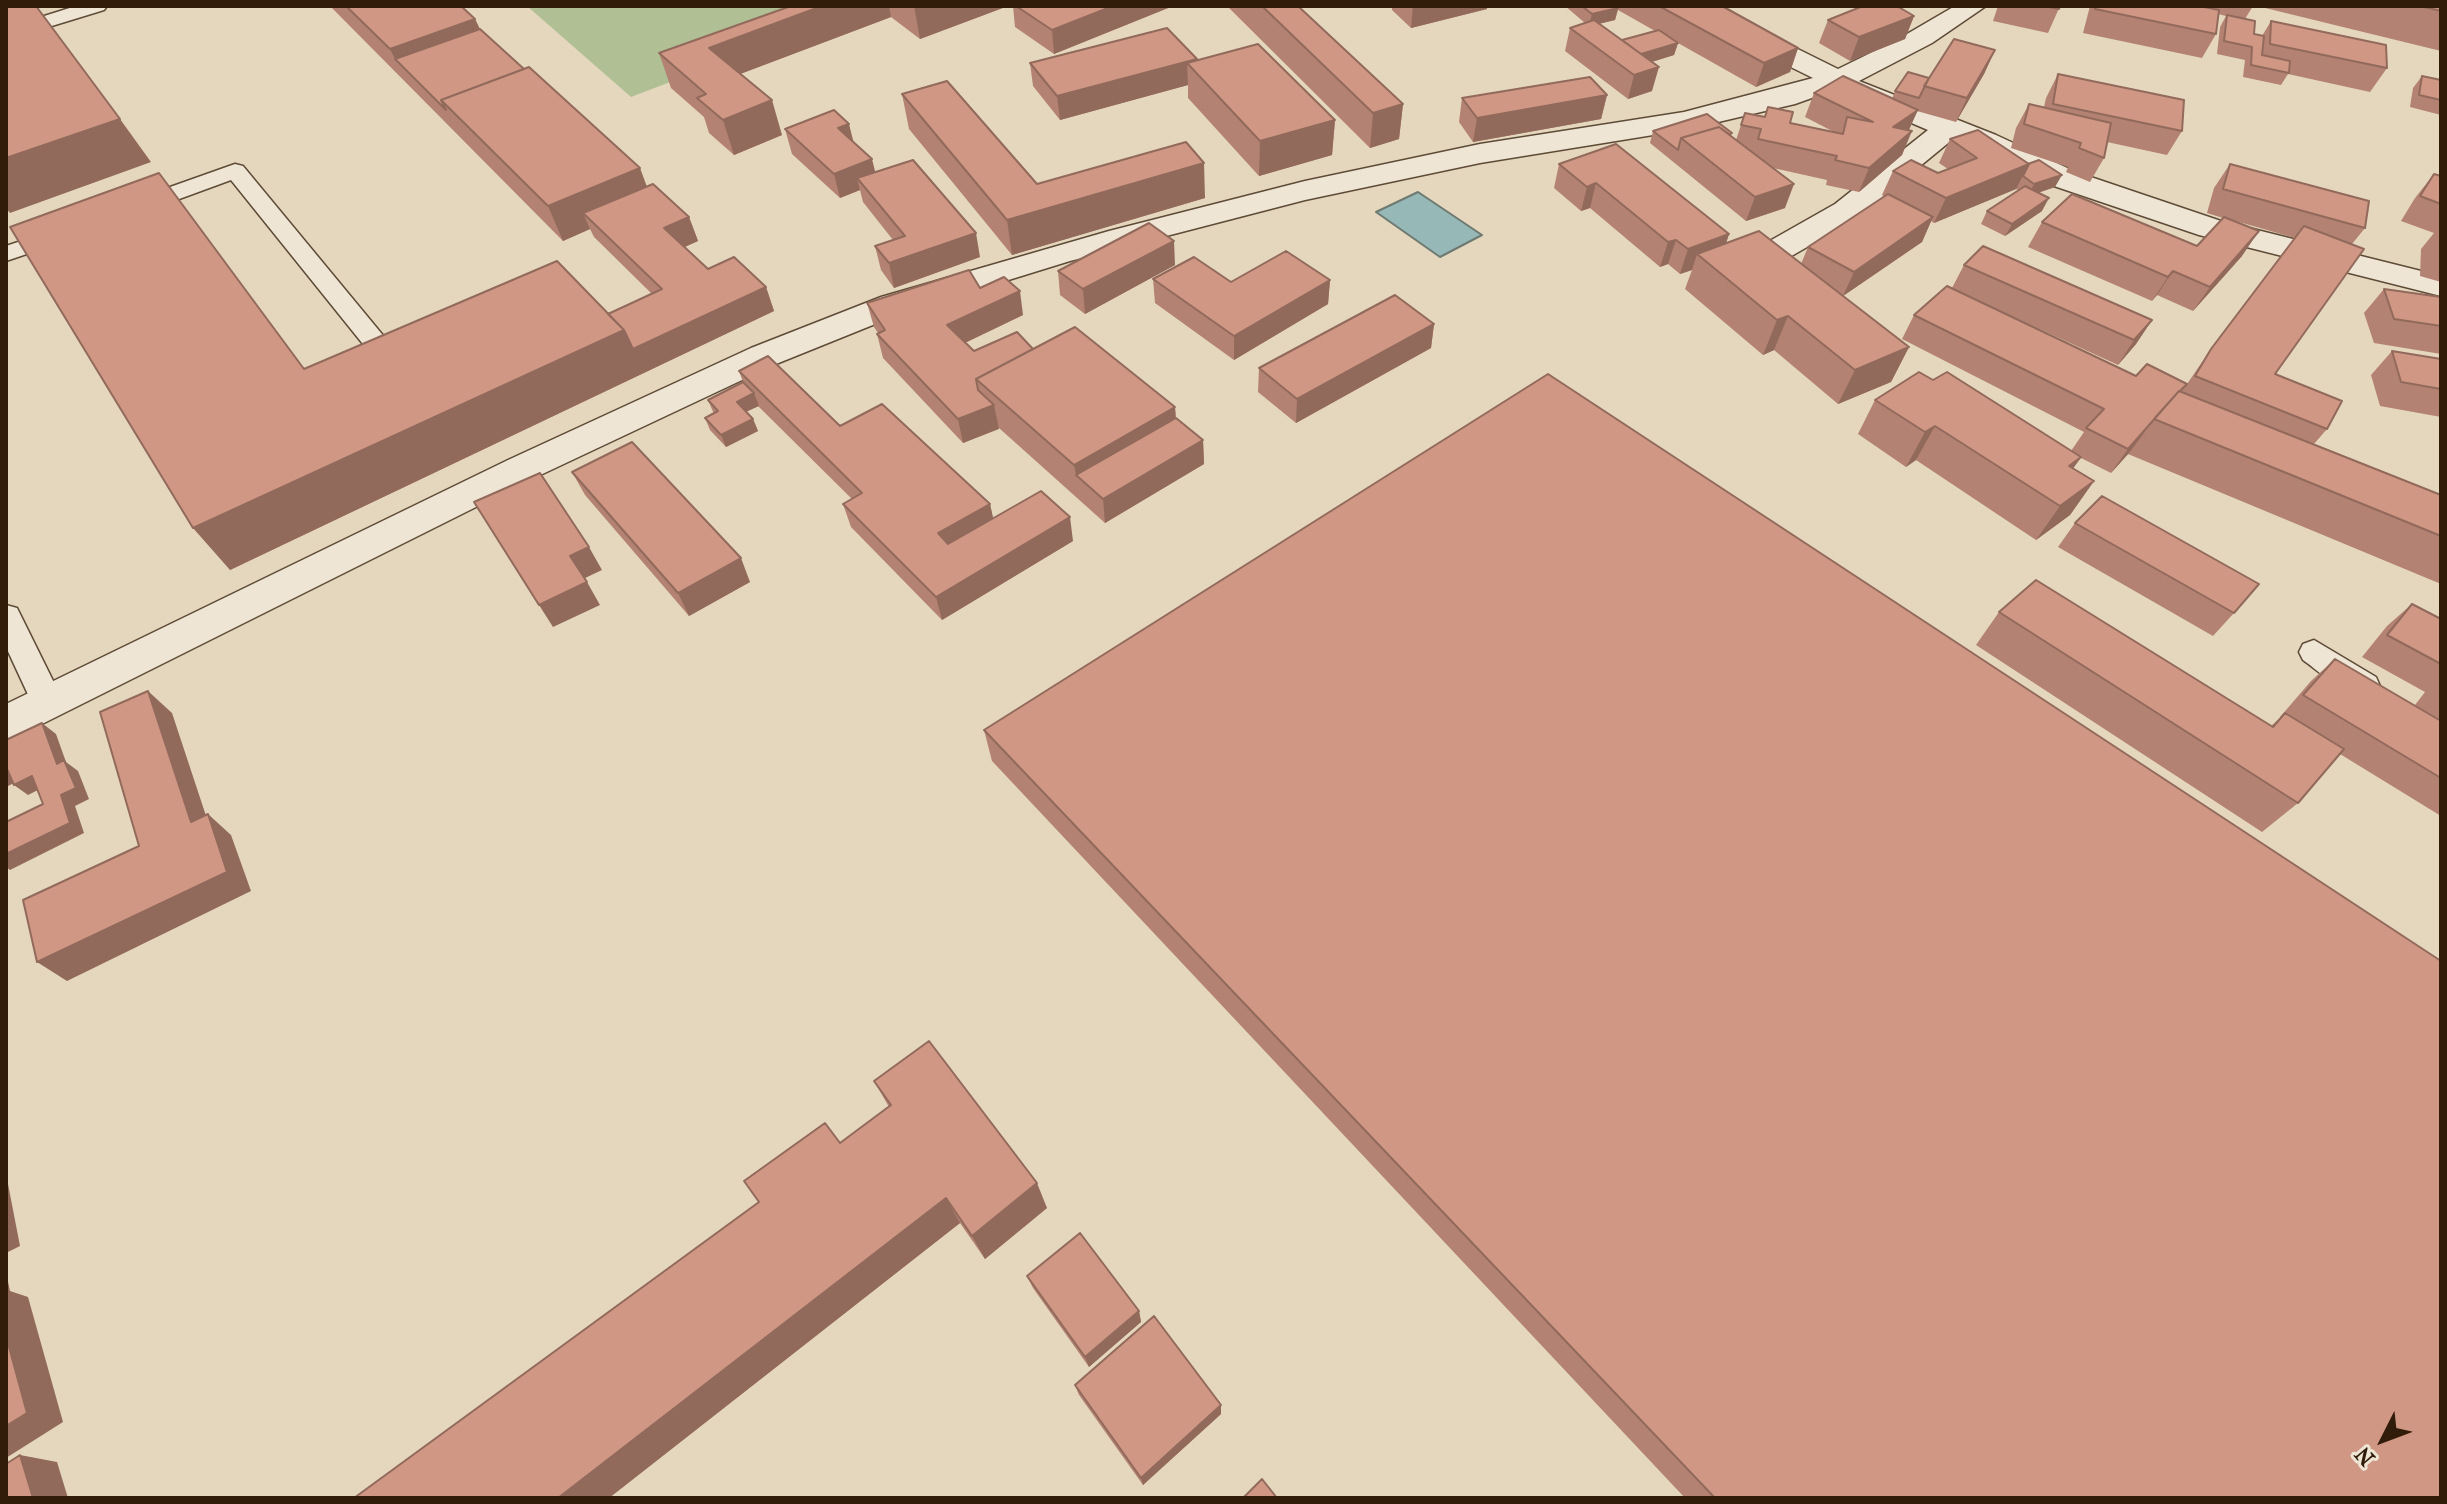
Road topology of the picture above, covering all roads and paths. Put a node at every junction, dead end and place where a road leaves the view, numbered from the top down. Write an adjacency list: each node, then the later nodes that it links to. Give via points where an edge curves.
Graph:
1 (97, 6): 4 (lane)
2 (1689, 6): 5 (street)
3 (1973, 6): 5 (street)
4 (6, 34)
5 (1835, 81): 6 (street); 13 (street, via 1704,117 1434,162 1244,205 851,317 398,526)
6 (1948, 128): 8 (street, via 1846,211); 9 (street, via 2065,179 2210,228)
7 (6, 254): 10 (lane, via 235,171)
8 (1764, 258)
9 (2441, 286)
10 (396, 368)
11 (6, 616): 13 (lane)
12 (2314, 652): 14 (lane)
13 (48, 703): 15 (street)
14 (2390, 703)
15 (6, 724)

